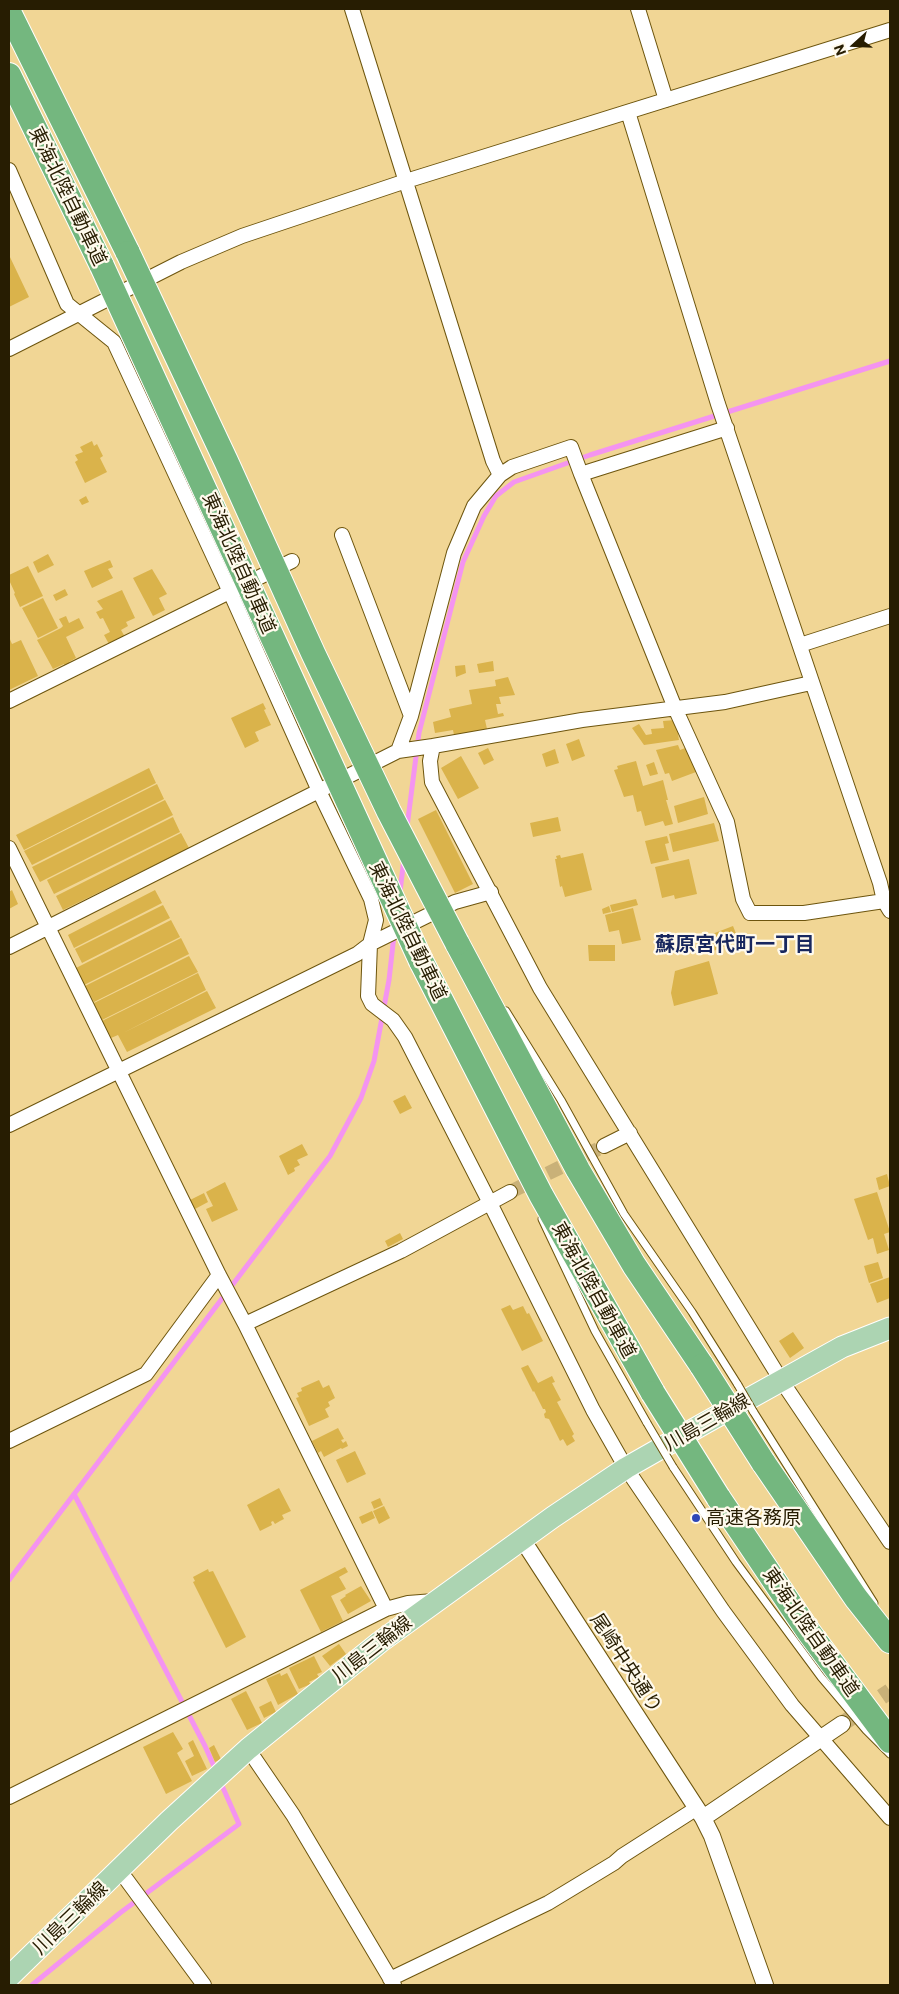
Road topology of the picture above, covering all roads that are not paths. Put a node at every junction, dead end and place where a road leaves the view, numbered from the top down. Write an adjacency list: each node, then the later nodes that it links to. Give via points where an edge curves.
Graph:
1 (352, 9): 9 (street)
2 (638, 9): 6 (street)
3 (9, 12): 34 (highway, 東海北陸自動車道, bridge, via 128,253 312,653)
4 (890, 30): 6 (street)
5 (9, 75): 38 (highway, 東海北陸自動車道, bridge, via 102,266 421,961)
6 (666, 100): 7 (street)
7 (628, 112): 9 (street); 12 (street)
8 (9, 170): 10 (street, via 67,304)
9 (406, 181): 10 (street, via 242,236 180,262); 14 (street)
10 (79, 314): 11 (street); 17 (street, via 114,342)
11 (9, 349)
12 (727, 428): 13 (street); 19 (street)
13 (577, 464): 14 (street, via 571,447 512,467); 22 (street)
14 (500, 475): 23 (street, via 474,506 454,553)
15 (342, 535): 23 (street)
16 (292, 562): 17 (street)
17 (230, 592): 21 (street); 26 (street)
18 (890, 616): 19 (street)
19 (800, 645): 20 (street)
20 (811, 683): 22 (street, via 725,702); 28 (street)
21 (9, 701)
22 (675, 708): 24 (street, via 582,720); 30 (street, via 727,822 742,899 750,913 804,913)
23 (411, 716): 25 (street)
24 (429, 747): 25 (street); 29 (street, via 432,782)
25 (401, 751): 26 (street)
26 (319, 791): 31 (street); 32 (street, via 371,899 376,920)
27 (9, 848): 31 (street)
28 (885, 883): 30 (street)
29 (491, 892): 32 (street, via 455,902); 40 (street, via 540,988)
30 (887, 906)
31 (49, 927): 33 (street); 37 (street)
32 (376, 942): 37 (street); 44 (street, via 368,996 372,1004 393,1020 404,1037)
33 (9, 947)
34 (468, 964): 35 (lane); 57 (highway, 東海北陸自動車道, bridge, via 578,1170 634,1265 856,1598)
35 (497, 1000)
36 (502, 1007): 56 (lane, bridge, via 561,1100 624,1214 692,1312)
37 (118, 1070): 39 (street); 46 (street)
38 (498, 1112): 42 (lane); 60 (highway, 東海北陸自動車道, bridge, via 545,1204 653,1393 718,1497 808,1630)
39 (9, 1125)
40 (630, 1133): 41 (street); 49 (street)
41 (604, 1146)
42 (526, 1184)
43 (510, 1192): 44 (street)
44 (490, 1203): 47 (street, via 401,1251); 51 (street, via 593,1410)
45 (538, 1210): 62 (lane, bridge, via 595,1331 673,1467 736,1562 821,1676)
46 (221, 1279): 47 (street); 50 (street, via 146,1374)
47 (245, 1324): 55 (street)
48 (890, 1328): 49 (main road, 川島三輪線, via 842,1347)
49 (781, 1380): 51 (main road, 川島三輪線); 53 (street)
50 (9, 1441)
51 (626, 1468): 52 (main road, 川島三輪線); 59 (street, via 729,1619 792,1705)
52 (522, 1539): 54 (main road, 川島三輪線); 64 (street, 尾崎中央通り)
53 (890, 1542)
54 (435, 1601): 55 (street); 61 (main road, 川島三輪線)
55 (386, 1609): 63 (street)
56 (879, 1611)
57 (889, 1631)
58 (842, 1724): 59 (street)
59 (821, 1738): 64 (street); 65 (street)
60 (890, 1741)
61 (248, 1749): 66 (main road, 川島三輪線); 68 (street, via 294,1815)
62 (890, 1754)
63 (9, 1797)
64 (700, 1813): 68 (street, via 622,1856 548,1903); 70 (street, 尾崎中央通り, via 712,1836)
65 (890, 1818)
66 (118, 1871): 67 (main road, 川島三輪線); 69 (street)
67 (9, 1977)
68 (392, 1982)
69 (204, 1985)
70 (765, 1985)

